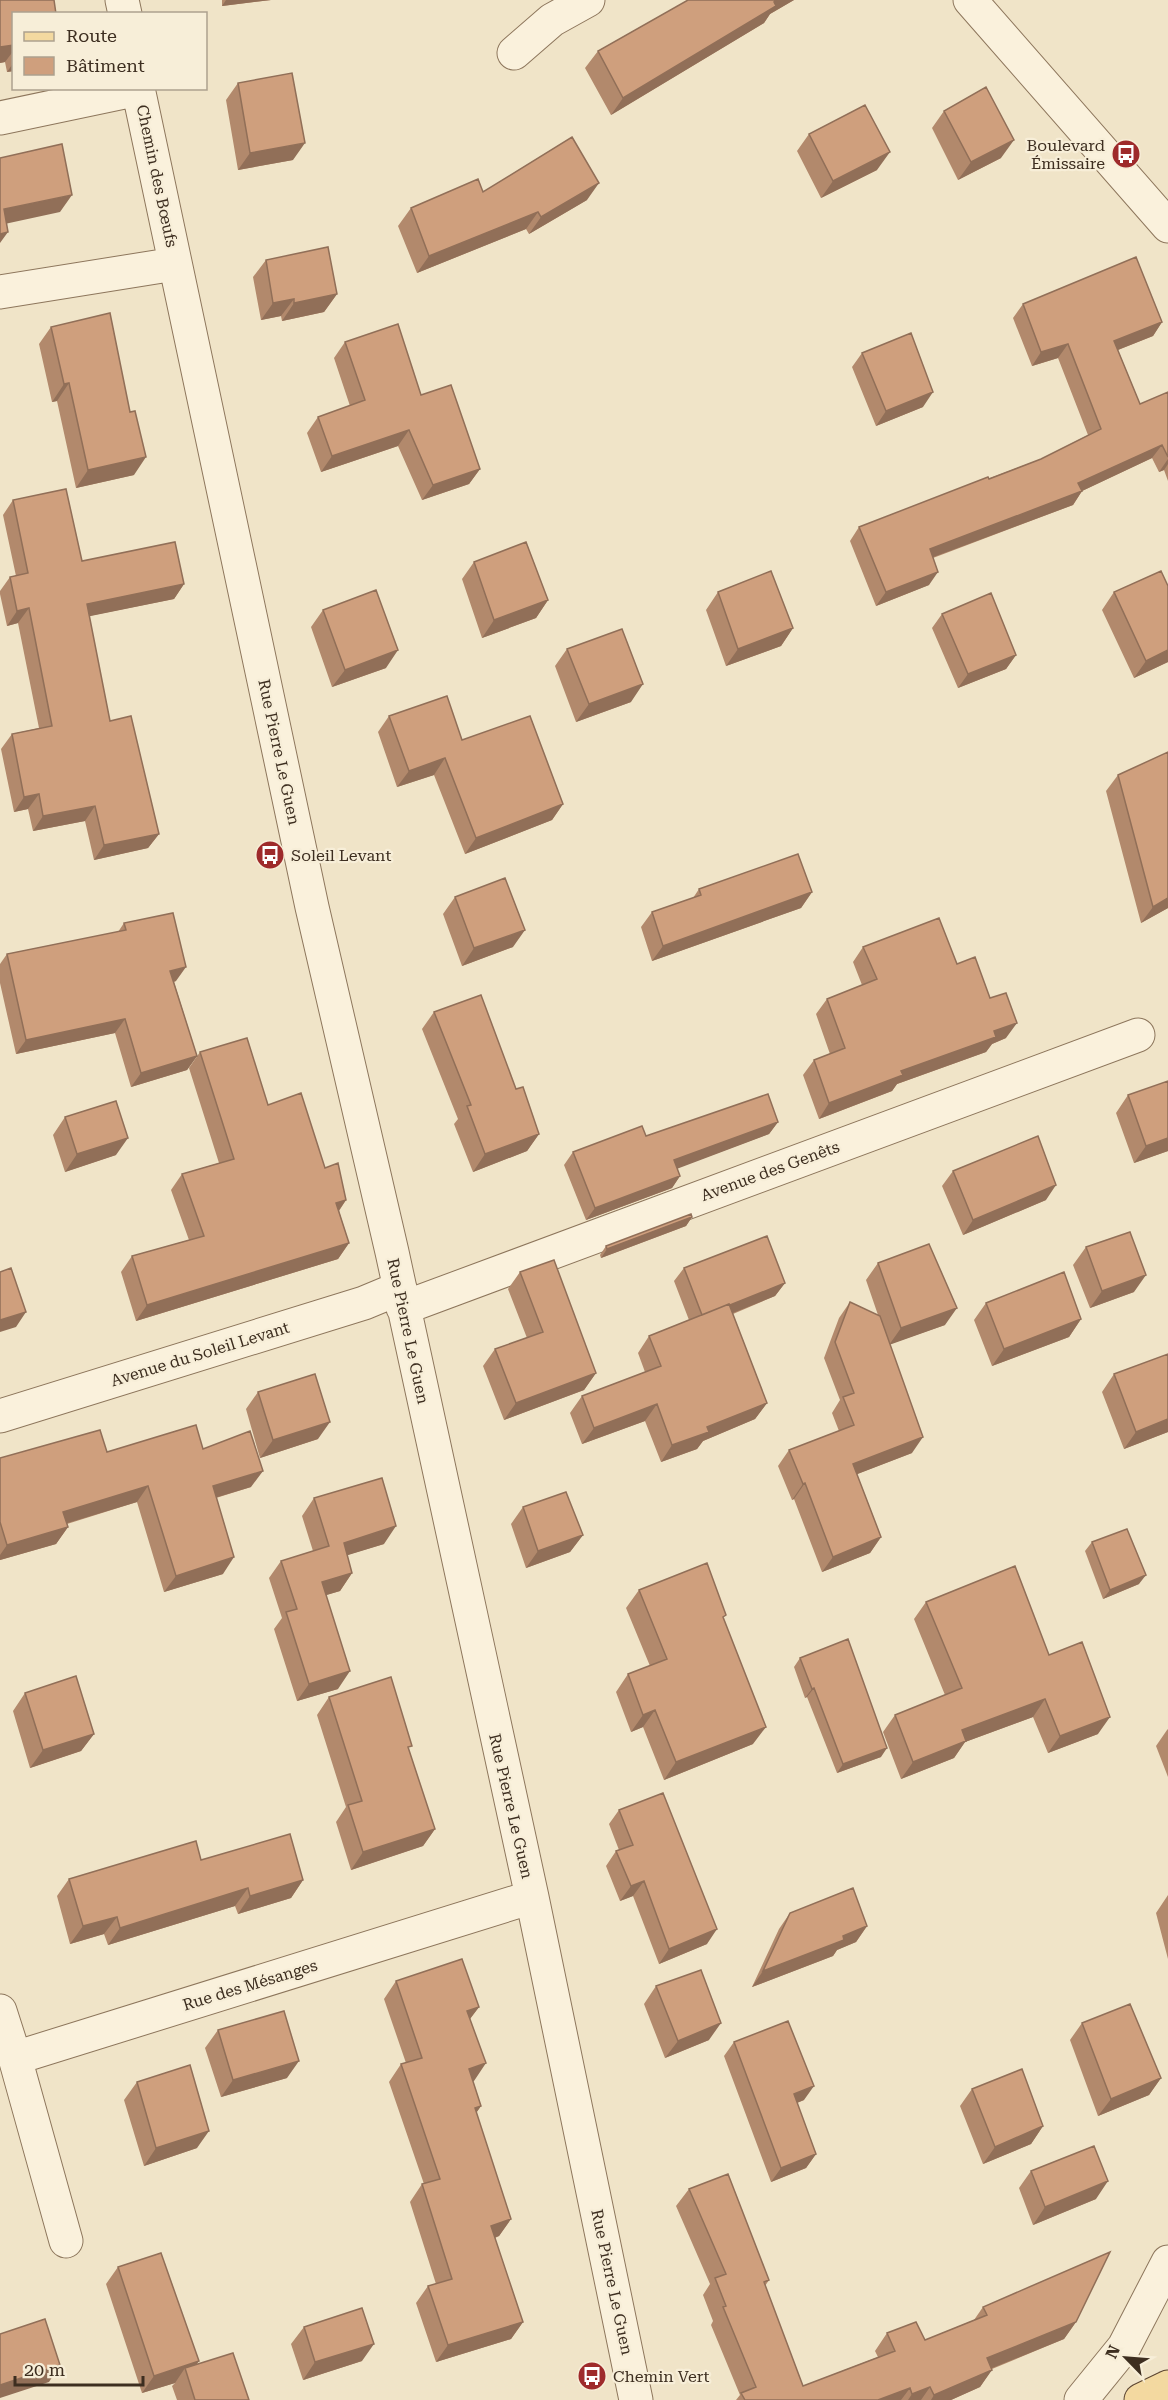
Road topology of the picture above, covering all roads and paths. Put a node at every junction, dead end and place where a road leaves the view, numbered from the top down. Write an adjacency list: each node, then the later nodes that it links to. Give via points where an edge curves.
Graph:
1 (588, 0): 3 (street, via 552,20)
2 (970, 0): 7 (street)
3 (514, 53)
4 (133, 90): 6 (street)
5 (138, 90): 8 (street, Chemin des Bœufs)
6 (0, 118)
7 (1168, 226)
8 (175, 264): 9 (street); 11 (street, Rue Pierre Le Guen, via 312,907)
9 (0, 292)
10 (1138, 1035): 11 (street, Avenue des Genêts)
11 (401, 1298): 12 (street, Avenue du Soleil Levant, via 363,1304); 13 (street, Rue Pierre Le Guen)
12 (0, 1416)
13 (532, 1897): 15 (street, Rue des Mésanges); 18 (street, Rue Pierre Le Guen)
14 (0, 2011): 15 (street)
15 (15, 2058): 16 (street)
16 (66, 2241)
17 (1168, 2262): 19 (street, via 1124,2347)
18 (636, 2400)
19 (1081, 2400)

